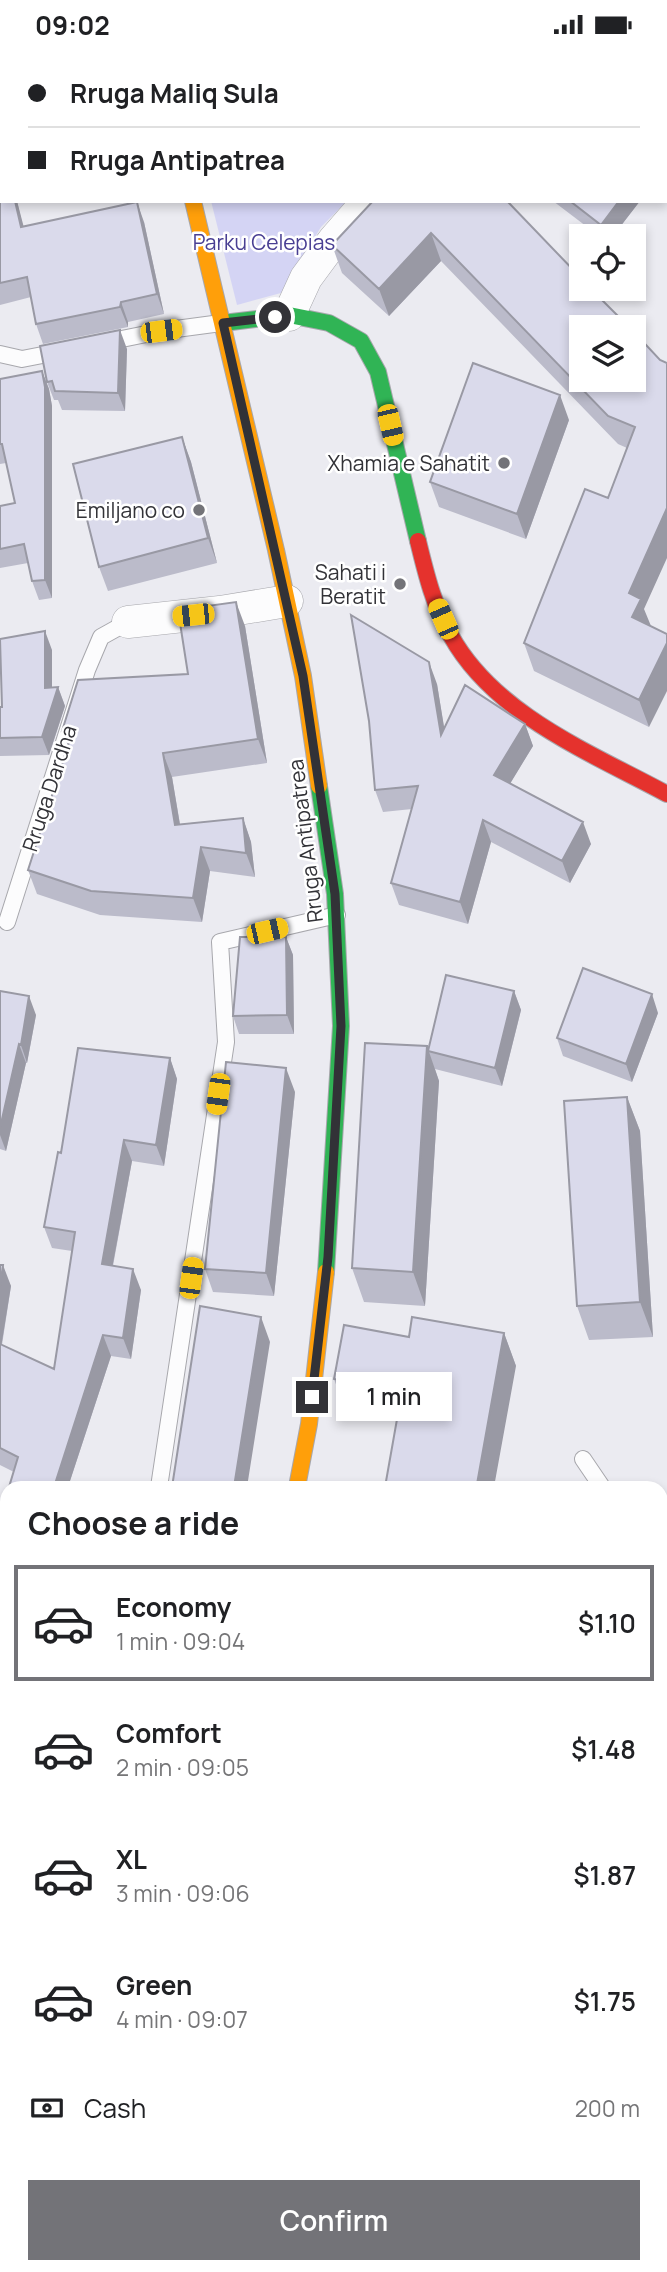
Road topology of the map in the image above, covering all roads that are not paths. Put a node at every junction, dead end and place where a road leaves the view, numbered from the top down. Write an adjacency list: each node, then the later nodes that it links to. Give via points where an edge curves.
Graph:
1 (193, 203): 4 (main road, Rruga Antipatrea)
2 (366, 203): 3 (street, via 306,278)
3 (289, 315): 4 (main road); 8 (main road, via 329,323 361,341 372,361 428,584 451,637 485,682 526,717)
4 (223, 323): 5 (lane, via 22,359); 6 (main road, Rruga Antipatrea)
5 (0, 354)
6 (287, 601): 7 (street, Rruga Dardha); 9 (main road, Rruga Antipatrea, via 313,733)
7 (128, 622): 10 (lane, Rruga Dardha, via 101,637 87,670)
8 (667, 794)
9 (337, 915): 12 (lane, via 220,942 226,1042); 13 (main road, Rruga Antipatrea, via 341,1026 328,1257 311,1411)
10 (7, 922)
11 (583, 1459): 14 (lane)
12 (160, 1481)
13 (298, 1481)
14 (598, 1481)

